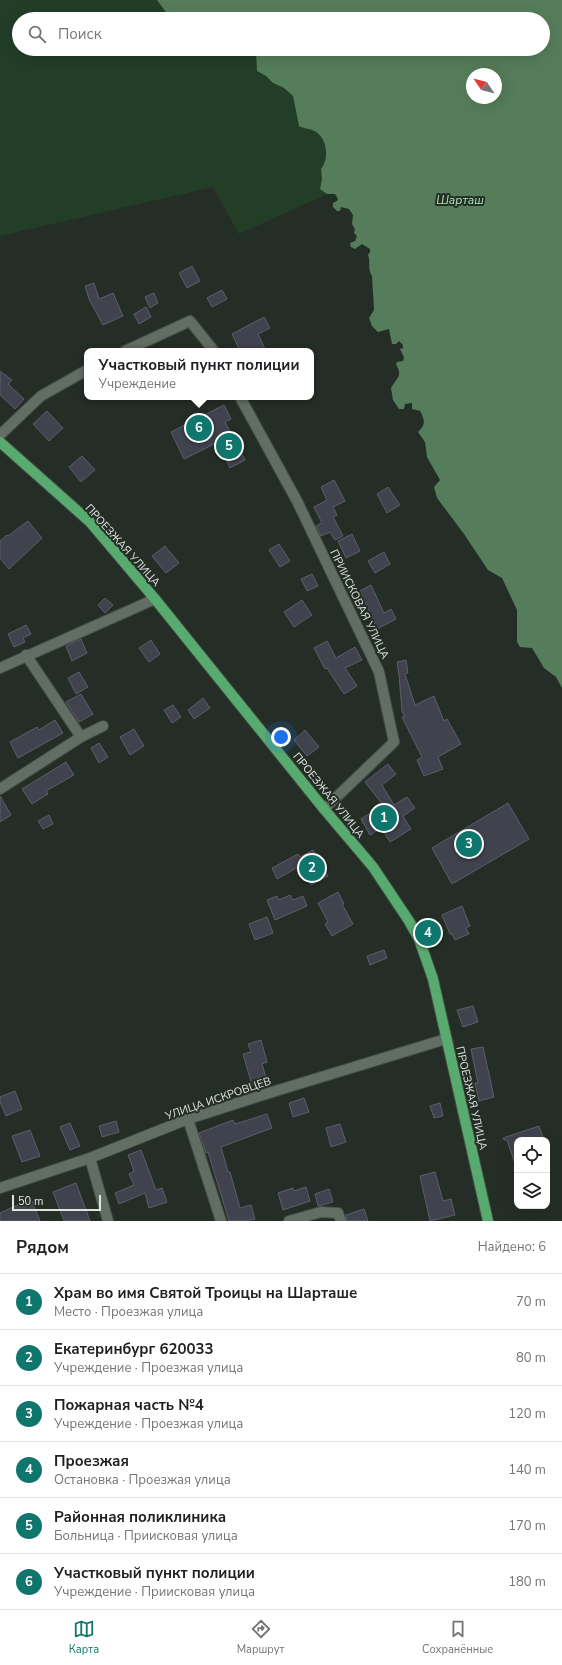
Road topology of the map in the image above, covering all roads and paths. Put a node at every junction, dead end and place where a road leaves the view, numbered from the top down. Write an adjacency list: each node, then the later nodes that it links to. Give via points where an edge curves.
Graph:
1 (132, 348): 2 (street, via 190,321)
2 (212, 348)
3 (84, 372): 5 (street, via 41,396)
4 (242, 400): 13 (street, ПРИИСКОВАЯ УЛИЦА, via 297,501 379,672 394,742)
5 (0, 434)
6 (0, 442): 7 (main road, ПРОЕЗЖАЯ УЛИЦА, via 90,522)
7 (155, 599): 8 (street); 13 (main road, ПРОЕЗЖАЯ УЛИЦА)
8 (26, 655): 9 (street); 11 (street)
9 (0, 668)
10 (103, 726): 11 (street)
11 (81, 737): 12 (street)
12 (0, 789)
13 (324, 809): 14 (main road, ПРОЕЗЖАЯ УЛИЦА, via 373,867 419,939 433,979)
14 (446, 1039): 15 (street, УЛИЦА ИСКРОВЦЕВ); 22 (main road, ПРОЕЗЖАЯ УЛИЦА)
15 (188, 1119): 16 (street, УЛИЦА ИСКРОВЦЕВ); 19 (street)
16 (90, 1158): 17 (street, УЛИЦА ИСКРОВЦЕВ); 18 (street)
17 (0, 1188)
18 (108, 1221)
19 (221, 1221)
20 (289, 1221): 21 (street, via 321,1212 338,1213)
21 (341, 1221)
22 (488, 1221)

